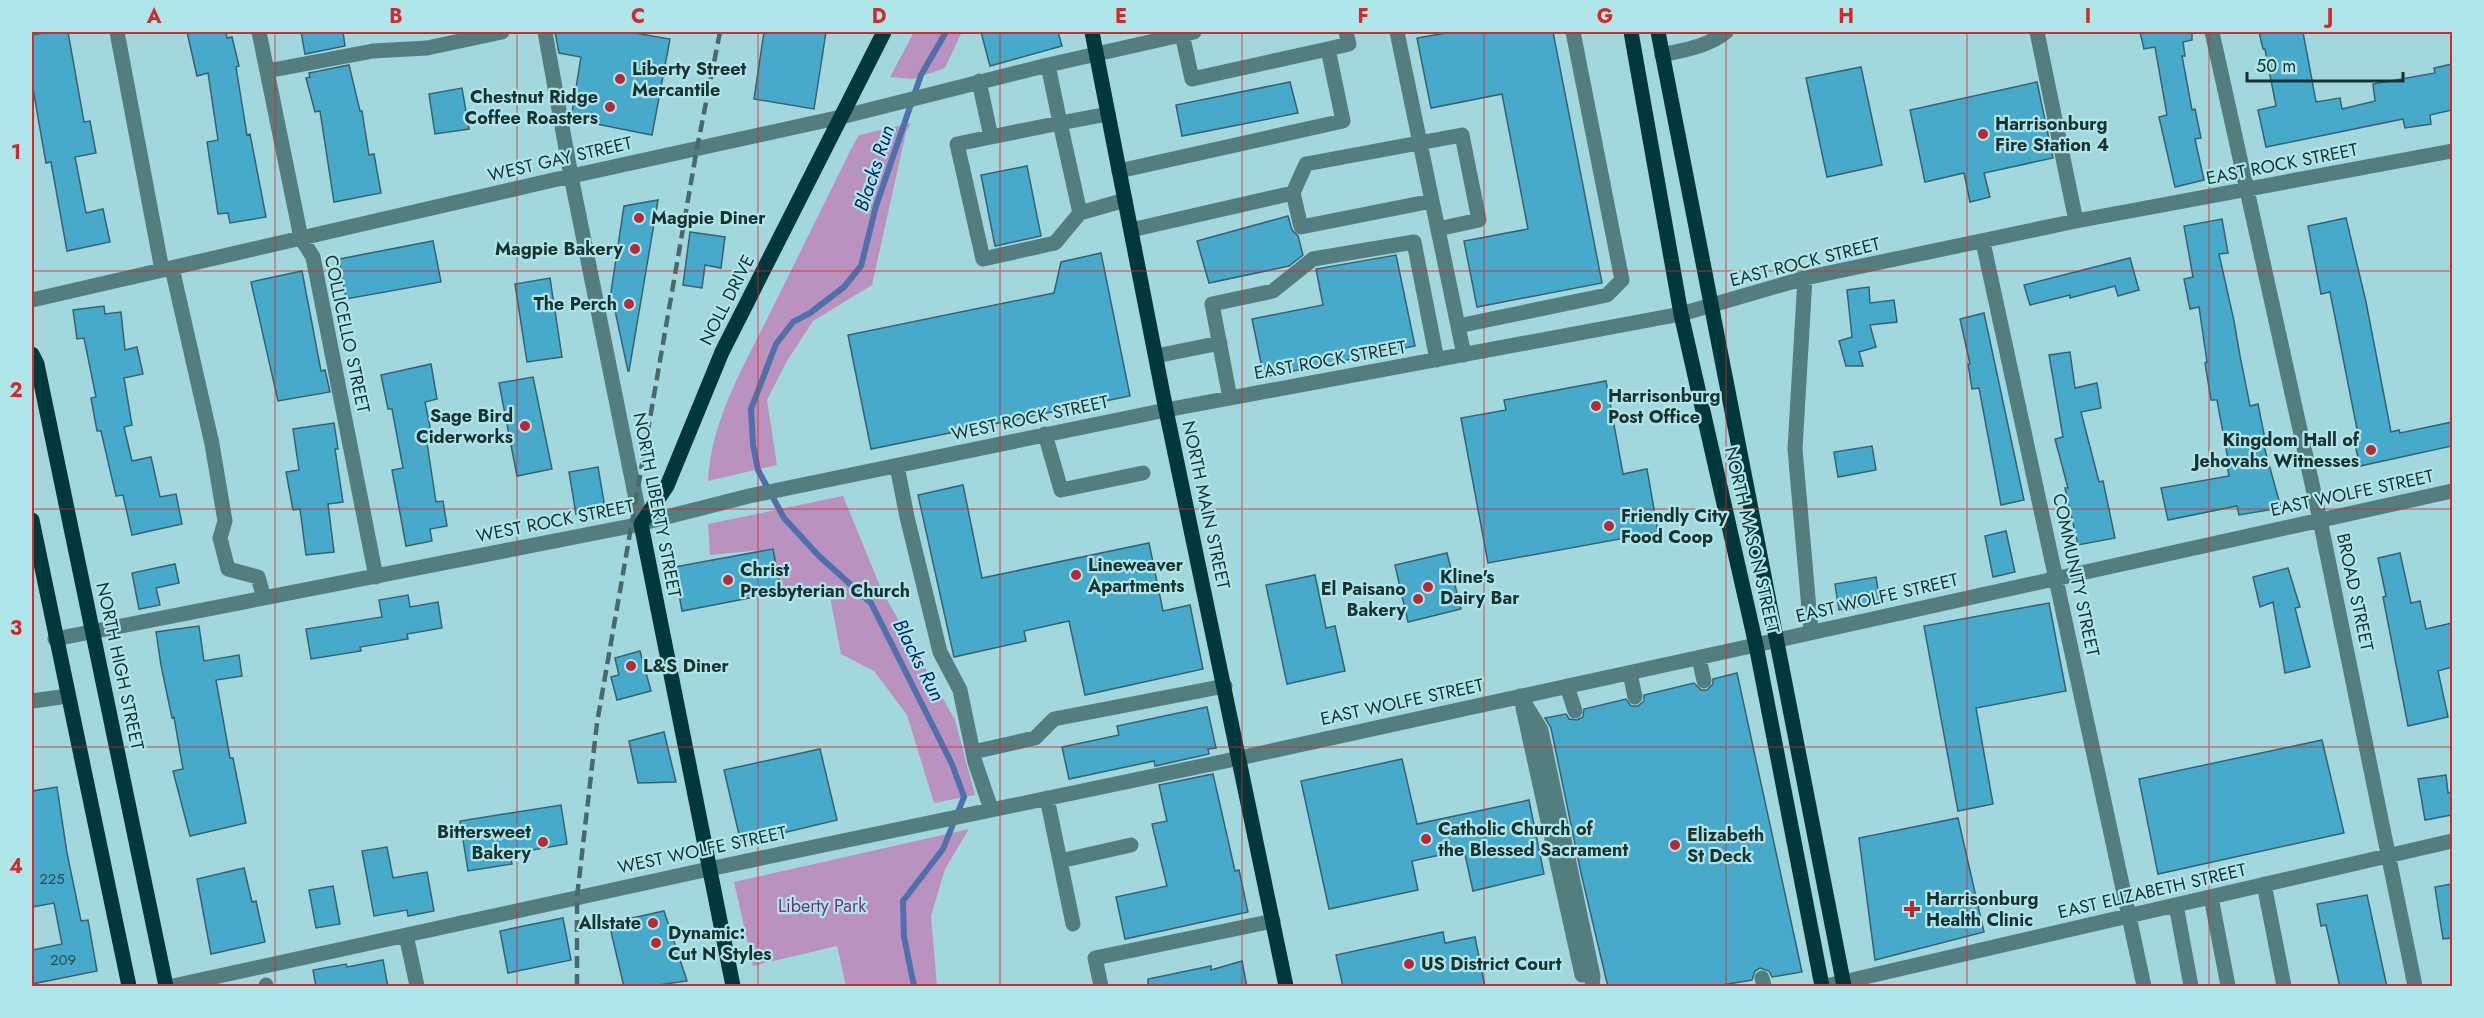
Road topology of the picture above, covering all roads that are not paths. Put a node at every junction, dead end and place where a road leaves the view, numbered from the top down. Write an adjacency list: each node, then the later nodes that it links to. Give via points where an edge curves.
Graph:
1 (117, 32): 40 (street)
2 (259, 32): 20 (street, COLLICELLO STREET)
3 (502, 32): 20 (street, via 427,48 373,51)
4 (545, 32): 29 (street, NORTH LIBERTY STREET)
5 (884, 32): 23 (main road, NOLL DRIVE)
6 (1092, 32): 17 (main road, NORTH MAIN STREET)
7 (1346, 32): 16 (street, via 1348,44)
8 (1396, 32): 26 (street)
9 (1573, 32): 45 (street, via 1622,280 1607,295)
10 (1631, 32): 44 (main road, NORTH MASON STREET)
11 (1658, 32): 18 (main road, NORTH MASON STREET)
12 (1726, 32): 18 (street, via 1700,45)
13 (2037, 32): 35 (street)
14 (2212, 32): 30 (street, BROAD STREET)
15 (1188, 33): 16 (street, via 1192,79); 17 (street, WEST GAY STREET)
16 (1328, 49): 28 (street, via 1343,121)
17 (1096, 54): 19 (street, WEST GAY STREET); 22 (main road, NORTH MAIN STREET)
18 (1662, 55): 43 (main road, NORTH MASON STREET)
19 (1048, 65): 21 (street, WEST GAY STREET); 24 (street)
20 (267, 71): 38 (street, COLLICELLO STREET)
21 (979, 81): 23 (street, WEST GAY STREET); 25 (street)
22 (1108, 114): 24 (street); 28 (main road, NORTH MAIN STREET)
23 (841, 117): 29 (street, WEST GAY STREET); 59 (main road, NOLL DRIVE, via 722,352 667,486)
24 (1060, 123): 25 (street); 34 (street)
25 (991, 137): 34 (street, via 957,144 983,259 1055,243)
26 (1420, 142): 31 (street, via 1306,164); 33 (street); 36 (street, via 1462,135 1479,220)
27 (2452, 151): 30 (street, EAST ROCK STREET)
28 (1119, 171): 32 (main road, NORTH MAIN STREET)
29 (571, 176): 38 (street, WEST GAY STREET); 59 (street, NORTH LIBERTY STREET)
30 (2248, 190): 35 (street, EAST ROCK STREET); 58 (street, BROAD STREET)
31 (1293, 193): 33 (street, via 1301,227); 37 (street)
32 (1125, 200): 34 (street); 37 (main road, NORTH MAIN STREET)
33 (1432, 201): 36 (street)
34 (1080, 213)
35 (2076, 221): 39 (street, EAST ROCK STREET)
36 (1438, 229): 45 (street)
37 (1131, 230): 49 (main road, NORTH MAIN STREET)
38 (301, 238): 40 (street, WEST GAY STREET); 61 (street, COLLICELLO STREET, via 313,257)
39 (1983, 242): 41 (street, EAST ROCK STREET); 62 (street, COMMUNITY STREET)
40 (167, 269): 42 (street, WEST GAY STREET); 63 (street, via 212,444 225,521 220,538 228,569 258,577)
41 (1805, 278): 43 (street, EAST ROCK STREET); 65 (street, NORTH MASON STREET, via 1795,449)
42 (32, 300)
43 (1712, 305): 44 (street, EAST ROCK STREET); 67 (main road, NORTH MASON STREET)
44 (1681, 314): 48 (street, EAST ROCK STREET); 68 (main road, NORTH MASON STREET)
45 (1458, 326): 48 (street)
46 (1220, 343): 49 (street); 50 (street, via 1212,304 1273,291 1313,259 1414,242); 51 (street)
47 (32, 354): 64 (main road, NORTH HIGH STREET)
48 (1464, 355): 50 (street, EAST ROCK STREET)
49 (1156, 356): 52 (main road, NORTH MAIN STREET)
50 (1437, 360): 51 (street, EAST ROCK STREET)
51 (1230, 398): 52 (street, EAST ROCK STREET)
52 (1166, 410): 53 (street, WEST ROCK STREET); 72 (main road, NORTH MAIN STREET)
53 (1046, 434): 54 (street, WEST ROCK STREET); 55 (street, via 1061,490)
54 (897, 466): 59 (street, WEST ROCK STREET, via 749,496); 79 (street, via 940,652 960,690)
55 (1143, 473)
56 (2452, 491): 58 (street, EAST WOLFE STREET)
57 (32, 520): 60 (main road)
58 (2320, 520): 62 (street, EAST WOLFE STREET); 85 (street, BROAD STREET)
59 (641, 524): 61 (street, WEST ROCK STREET); 87 (main road, NORTH LIBERTY STREET)
60 (33, 540): 66 (main road)
61 (376, 577): 63 (street, WEST ROCK STREET)
62 (2056, 578): 65 (street, EAST WOLFE STREET); 91 (street, COMMUNITY STREET)
63 (264, 598): 64 (street, WEST ROCK STREET)
64 (93, 632): 66 (street, WEST ROCK STREET); 97 (main road, NORTH HIGH STREET)
65 (1811, 632): 67 (street, EAST WOLFE STREET)
66 (55, 639): 74 (main road)
67 (1778, 640): 68 (street, EAST WOLFE STREET); 95 (main road, NORTH MASON STREET)
68 (1756, 645): 69 (street, EAST WOLFE STREET); 105 (main road, NORTH MASON STREET)
69 (1699, 658): 70 (street, EAST WOLFE STREET); 71 (street)
70 (1630, 673): 73 (street, EAST WOLFE STREET); 76 (street)
71 (1704, 681)
72 (1225, 686): 79 (street, via 1053,719 1035,738); 80 (main road, NORTH MAIN STREET)
73 (1567, 686): 75 (street, EAST WOLFE STREET); 78 (street)
74 (68, 696): 77 (street); 96 (main road)
75 (1520, 696): 80 (street, EAST WOLFE STREET); 103 (street); 104 (street, via 1541,730 1593,976)
76 (1635, 697)
77 (32, 701)
78 (1575, 711)
79 (973, 752): 82 (street)
80 (1240, 758): 81 (street, WEST WOLFE STREET); 92 (main road, NORTH MAIN STREET)
81 (1047, 798): 82 (street, WEST WOLFE STREET); 86 (street)
82 (991, 809): 87 (street, WEST WOLFE STREET)
83 (2452, 841): 85 (street, EAST ELIZABETH STREET)
84 (1131, 845): 86 (street)
85 (2389, 855): 88 (street, EAST ELIZABETH STREET); 110 (street, BROAD STREET)
86 (1060, 861): 93 (street)
87 (709, 869): 94 (street, WEST WOLFE STREET); 100 (main road, NORTH LIBERTY STREET)
88 (2264, 884): 89 (street, EAST ELIZABETH STREET); 109 (street)
89 (2211, 897): 90 (street, EAST ELIZABETH STREET); 108 (street)
90 (2176, 905): 91 (street, EAST ELIZABETH STREET); 107 (street)
91 (2130, 916): 95 (street, EAST ELIZABETH STREET); 106 (street, COMMUNITY STREET)
92 (1273, 921): 101 (street, via 1095,958); 102 (main road, NORTH MAIN STREET)
93 (1073, 924)
94 (406, 935): 98 (street, WEST WOLFE STREET); 99 (street)
95 (1844, 985): 105 (street, EAST ELIZABETH STREET)
96 (129, 987)
97 (166, 987)
98 (173, 987)
99 (417, 987)
100 (734, 987)
101 (1101, 987)
102 (1286, 987)
103 (1584, 987)
104 (1592, 987)
105 (1824, 987)
106 (2144, 987)
107 (2190, 987)
108 (2228, 987)
109 (2284, 987)
110 (2415, 987)

